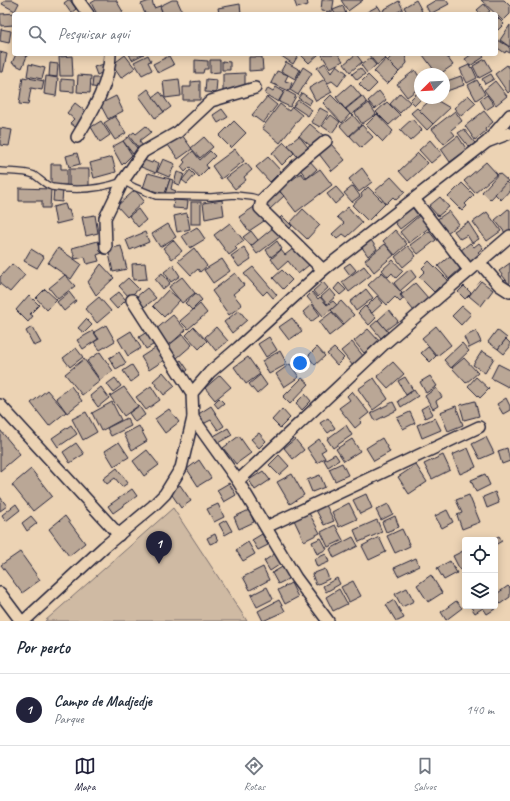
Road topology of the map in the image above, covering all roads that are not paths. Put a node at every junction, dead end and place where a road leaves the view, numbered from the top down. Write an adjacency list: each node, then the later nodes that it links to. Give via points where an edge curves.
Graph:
1 (78, 0): 2 (street)
2 (87, 12)
3 (110, 56): 7 (street, via 110,68 97,104)
4 (255, 88): 11 (street, via 211,101 178,132 143,152)
5 (510, 115): 9 (street)
6 (510, 133): 9 (street)
7 (77, 137)
8 (326, 141): 13 (street, via 298,164)
9 (488, 141): 12 (street)
10 (0, 171): 11 (lane, via 33,175 48,185 71,189 105,187)
11 (123, 181): 13 (lane, via 156,196 235,195); 15 (street, via 105,218)
12 (414, 199): 17 (street); 18 (street)
13 (262, 200): 17 (street, via 260,208)
14 (510, 236): 16 (street)
15 (106, 248)
16 (480, 262): 18 (street); 19 (street, via 499,285)
17 (323, 270): 21 (street, via 210,372)
18 (469, 270): 25 (street, via 384,344)
19 (510, 292)
20 (132, 300): 21 (street)
21 (192, 393): 23 (street)
22 (0, 405): 27 (street)
23 (193, 418): 25 (street); 27 (street, via 182,468 165,494)
24 (479, 428): 26 (street)
25 (238, 481): 26 (street)
26 (266, 527): 30 (street, via 296,578)
27 (119, 535): 29 (street)
28 (0, 593): 29 (street)
29 (22, 621)
30 (328, 621)

